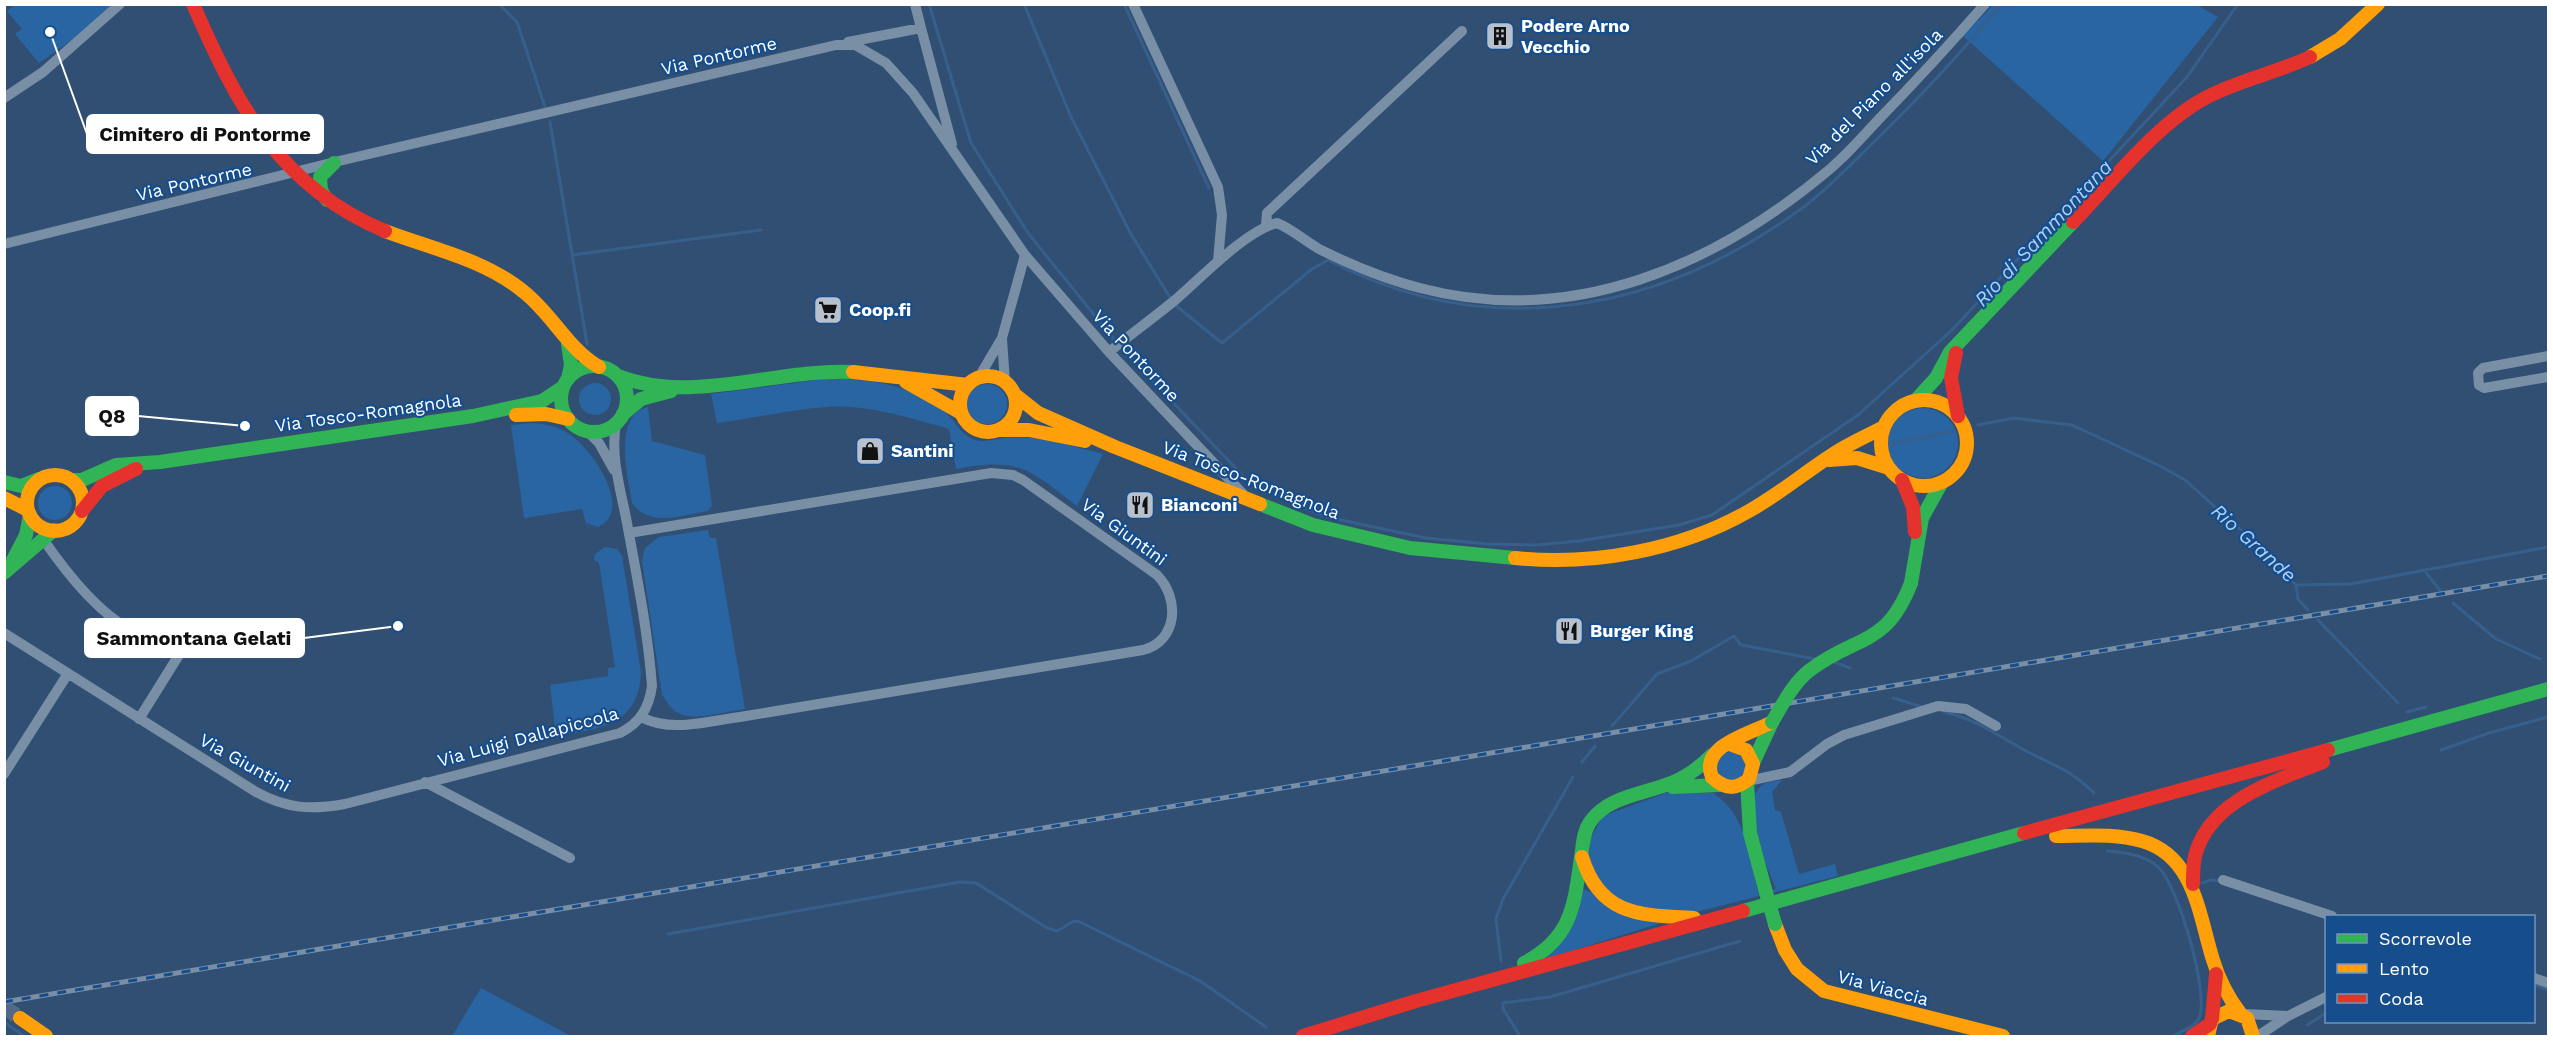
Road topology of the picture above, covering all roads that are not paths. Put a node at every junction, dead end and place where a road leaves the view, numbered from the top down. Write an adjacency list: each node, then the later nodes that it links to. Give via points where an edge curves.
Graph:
1 (120, 4): 10 (street, via 44,72)
2 (193, 4): 13 (main road, via 238,99 271,150)
3 (915, 4): 7 (street)
4 (1133, 4): 18 (street, via 1218,187 1222,215)
5 (1985, 4): 15 (street, Via del Piano all'isola, via 1832,168 1735,237 1647,278 1552,300 1458,296 1389,279 1318,248 1284,226)
6 (2378, 4): 21 (main road, via 2357,28 2330,48 2295,65 2229,87 2200,101 2176,120 2147,145)
7 (921, 28): 9 (street); 11 (street)
8 (1462, 32): 15 (street, via 1267,213)
9 (836, 45): 11 (street, Via Pontorme, via 855,45 886,63 914,93); 12 (street, Via Pontorme)
10 (4, 98)
11 (955, 153): 17 (street, Via Pontorme)
12 (334, 163): 13 (street, Via Pontorme); 14 (main road, via 320,177)
13 (293, 174): 14 (main road); 16 (street, Via Pontorme)
14 (327, 200): 20 (main road, via 374,227 494,271 539,304)
15 (1266, 225): 18 (street)
16 (4, 244)
17 (1025, 255): 19 (street); 22 (street, Via Pontorme)
18 (1218, 261): 22 (street)
19 (1002, 338): 28 (street); 29 (street)
20 (568, 344): 24 (main road); 30 (main road, via 571,365)
21 (1959, 344): 33 (main road, via 1933,383); 36 (main road, via 1951,378)
22 (1115, 347): 53 (street, Via Pontorme)
23 (2548, 356): 26 (street, via 2483,368 2478,373 2479,385 2484,388)
24 (599, 367): 25 (main road); 30 (main road, Via Tosco-Romagnola, via 582,369)
25 (618, 376): 31 (main road, via 646,385); 38 (main road, via 627,395)
26 (2548, 377)
27 (897, 378): 28 (main road); 31 (main road, via 834,371); 34 (main road)
28 (974, 381): 29 (main road, via 990,376); 34 (main road, via 961,395)
29 (1005, 382): 32 (main road)
30 (566, 383): 35 (main road, Via Tosco-Romagnola, via 542,401); 37 (main road, via 561,404)
31 (690, 387): 38 (main road, via 641,399)
32 (1014, 394): 40 (main road, via 1012,418); 42 (main road, via 1038,413)
33 (1915, 401): 36 (main road, via 1936,402); 39 (main road, via 1898,409)
34 (961, 413): 40 (main road, via 972,427 989,432)
35 (474, 416): 37 (main road, Via Tosco-Romagnola, via 546,414); 43 (main road, Via Tosco-Romagnola)
36 (1958, 417): 50 (main road, via 1967,436 1965,458 1957,471)
37 (568, 419): 41 (main road, Via Tosco-Romagnola)
38 (619, 420): 41 (main road, via 608,429); 46 (street, Via Luigi Dallapiccola, via 614,446)
39 (1884, 427): 44 (main road, Via Tosco-Romagnola); 45 (main road, via 1882,449)
40 (998, 430): 42 (main road, via 1029,430)
41 (588, 432): 46 (street, Via Luigi Dallapiccola, via 600,443)
42 (1115, 447): 53 (main road, Via Tosco-Romagnola)
43 (160, 462): 48 (main road, Via Tosco-Romagnola, via 116,465 82,480); 54 (main road, Via Tosco-Romagnola, via 110,481 93,494)
44 (1820, 462): 45 (main road, via 1857,459); 53 (main road, Via Tosco-Romagnola, via 1749,512 1699,535 1631,553 1544,561 1384,544 1313,525)
45 (1889, 468): 49 (main road)
46 (617, 476): 56 (street, Via Luigi Dallapiccola)
47 (40, 479): 48 (main road, via 55,475); 51 (main road, via 21,486); 55 (main road, via 29,493)
48 (71, 480): 54 (main road, via 82,494)
49 (1902, 480): 50 (main road, via 1920,485); 58 (main road, via 1913,507)
50 (1942, 482): 58 (main road, via 1922,518)
51 (4, 483)
52 (4, 498): 55 (main road)
53 (1247, 499)
54 (82, 511): 57 (main road, via 71,525)
55 (29, 513): 57 (main road); 59 (main road, via 22,544)
56 (629, 533): 64 (street, Via Luigi Dallapiccola, via 652,686 651,698); 64 (street, Via Giuntini, via 1007,473 1023,480 1157,575 1167,587 1172,611 1166,637 1143,650 673,726 653,724)
57 (49, 535): 59 (main road); 65 (street, via 78,583 113,618 132,631 182,650)
58 (1915, 548): 66 (main road, bridge, via 1911,583 1899,611 1867,641 1822,662 1802,677)
59 (4, 572)
60 (4, 633): 61 (street, Via Giuntini)
61 (67, 675): 65 (street, Via Giuntini); 72 (street)
62 (2548, 689): 85 (main road)
63 (2548, 700): 70 (main road)
64 (641, 717): 74 (street, Via Luigi Dallapiccola, via 620,733)
65 (139, 719): 74 (street, Via Giuntini, via 256,792 287,806 337,805)
66 (1772, 722): 68 (main road); 71 (main road)
67 (1996, 726): 73 (street, via 1966,709 1938,706 1844,735 1800,767)
68 (1729, 744): 69 (main road); 71 (main road, via 1743,748)
69 (1712, 755): 76 (main road, via 1710,772); 77 (main road, via 1685,777)
70 (2325, 761): 79 (main road); 83 (main road, via 2240,799 2211,823 2194,851)
71 (1753, 763): 73 (street); 75 (main road)
72 (4, 774)
73 (1778, 776): 75 (street)
74 (425, 782): 81 (street)
75 (1747, 782): 76 (main road, via 1735,788); 78 (main road)
76 (1720, 786): 77 (main road); 78 (main road)
77 (1650, 791): 80 (main road, via 1597,814 1585,831)
78 (1750, 833): 96 (main road, Via Viaccia, bridge, via 1785,950 1797,969 1824,991)
79 (2056, 836): 83 (main road, via 2120,837 2152,845 2180,866); 95 (main road)
80 (1581, 854): 85 (main road, via 1589,881 1613,903 1657,916); 87 (main road, via 1574,906 1558,940 1537,957)
81 (570, 858)
82 (2223, 880): 84 (street)
83 (2194, 893): 86 (main road)
84 (2329, 915)
85 (1713, 919): 87 (main road)
86 (2216, 972): 89 (main road); 92 (main road)
87 (1478, 983): 94 (main road)
88 (2325, 998): 90 (street)
89 (2241, 1013): 90 (street); 92 (main road, via 2224,1012); 98 (main road, via 2252,1025)
90 (2288, 1016): 99 (street)
91 (20, 1018): 93 (main road)
92 (2210, 1027): 97 (main road)
93 (46, 1036)
94 (1303, 1036)
95 (1338, 1036)
96 (2002, 1036)
97 (2192, 1036)
98 (2253, 1036)
99 (2259, 1036)

